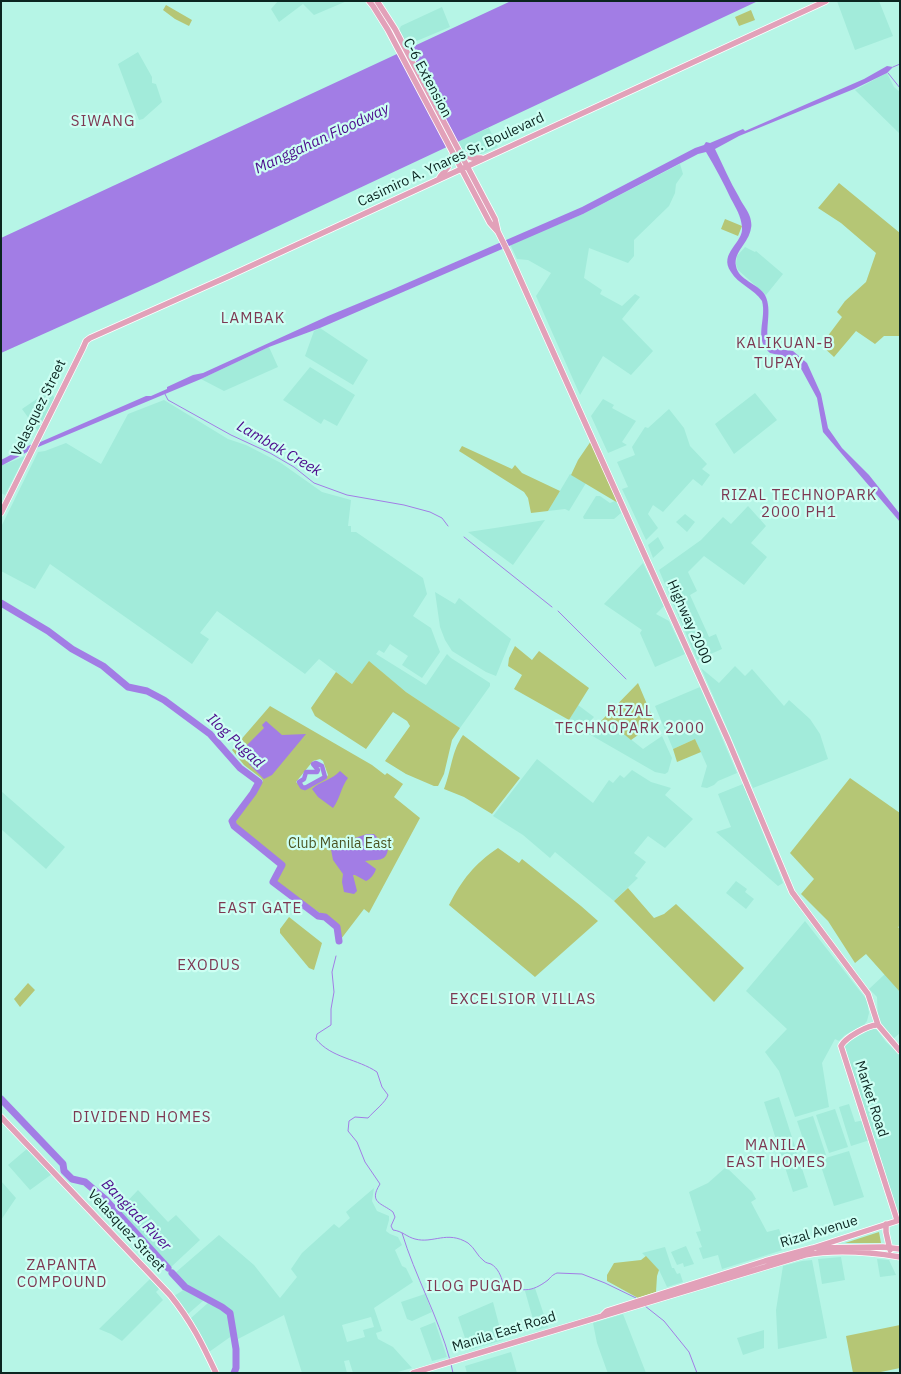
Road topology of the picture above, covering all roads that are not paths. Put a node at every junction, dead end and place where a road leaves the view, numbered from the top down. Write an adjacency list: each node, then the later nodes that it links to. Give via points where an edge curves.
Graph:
1 (369, 1): 4 (main road, C-6 Extension, via 384,23)
2 (377, 1): 5 (main road, C-6 Extension)
3 (826, 1): 6 (main road, Casimiro A. Ynares Sr. Boulevard)
4 (452, 152): 8 (main road, C-6 Extension); 12 (main road, via 448,167)
5 (461, 153): 6 (main road, via 472,158); 8 (main road, C-6 Extension)
6 (484, 158): 7 (main road, Casimiro A. Ynares Sr. Boulevard)
7 (474, 162): 8 (main road, Casimiro A. Ynares Sr. Boulevard); 10 (main road)
8 (464, 167): 9 (main road, Casimiro A. Ynares Sr. Boulevard); 10 (main road, Highway 2000); 11 (main road, Highway 2000)
9 (454, 172): 11 (main road); 12 (main road, Casimiro A. Ynares Sr. Boulevard)
10 (471, 174): 13 (main road, Highway 2000, via 495,219)
11 (465, 175): 13 (main road, Highway 2000)
12 (438, 179): 14 (main road, Casimiro A. Ynares Sr. Boulevard)
13 (498, 232): 16 (main road, Highway 2000, via 616,487 792,892 868,994)
14 (86, 341): 15 (main road, Velasquez Street)
15 (1, 513)
16 (873, 1011): 17 (main road, Highway 2000); 18 (main road)
17 (878, 1025): 18 (main road); 19 (main road)
18 (868, 1026): 21 (main road, Market Road, via 841,1046)
19 (900, 1051)
20 (1, 1117): 30 (main road, Velasquez Street, via 172,1297 188,1317)
21 (898, 1220): 22 (main road, Rizal Avenue)
22 (886, 1224): 23 (main road); 26 (main road, Rizal Avenue)
23 (889, 1248): 24 (main road); 25 (main road); 27 (main road)
24 (853, 1249): 26 (main road); 27 (main road)
25 (900, 1250)
26 (814, 1251): 29 (main road, Rizal Avenue); 29 (main road, Rizal Avenue, via 746,1267)
27 (890, 1255): 28 (main road)
28 (900, 1258)
29 (685, 1289): 31 (main road, Manila East Road)
30 (216, 1373)
31 (413, 1373)

